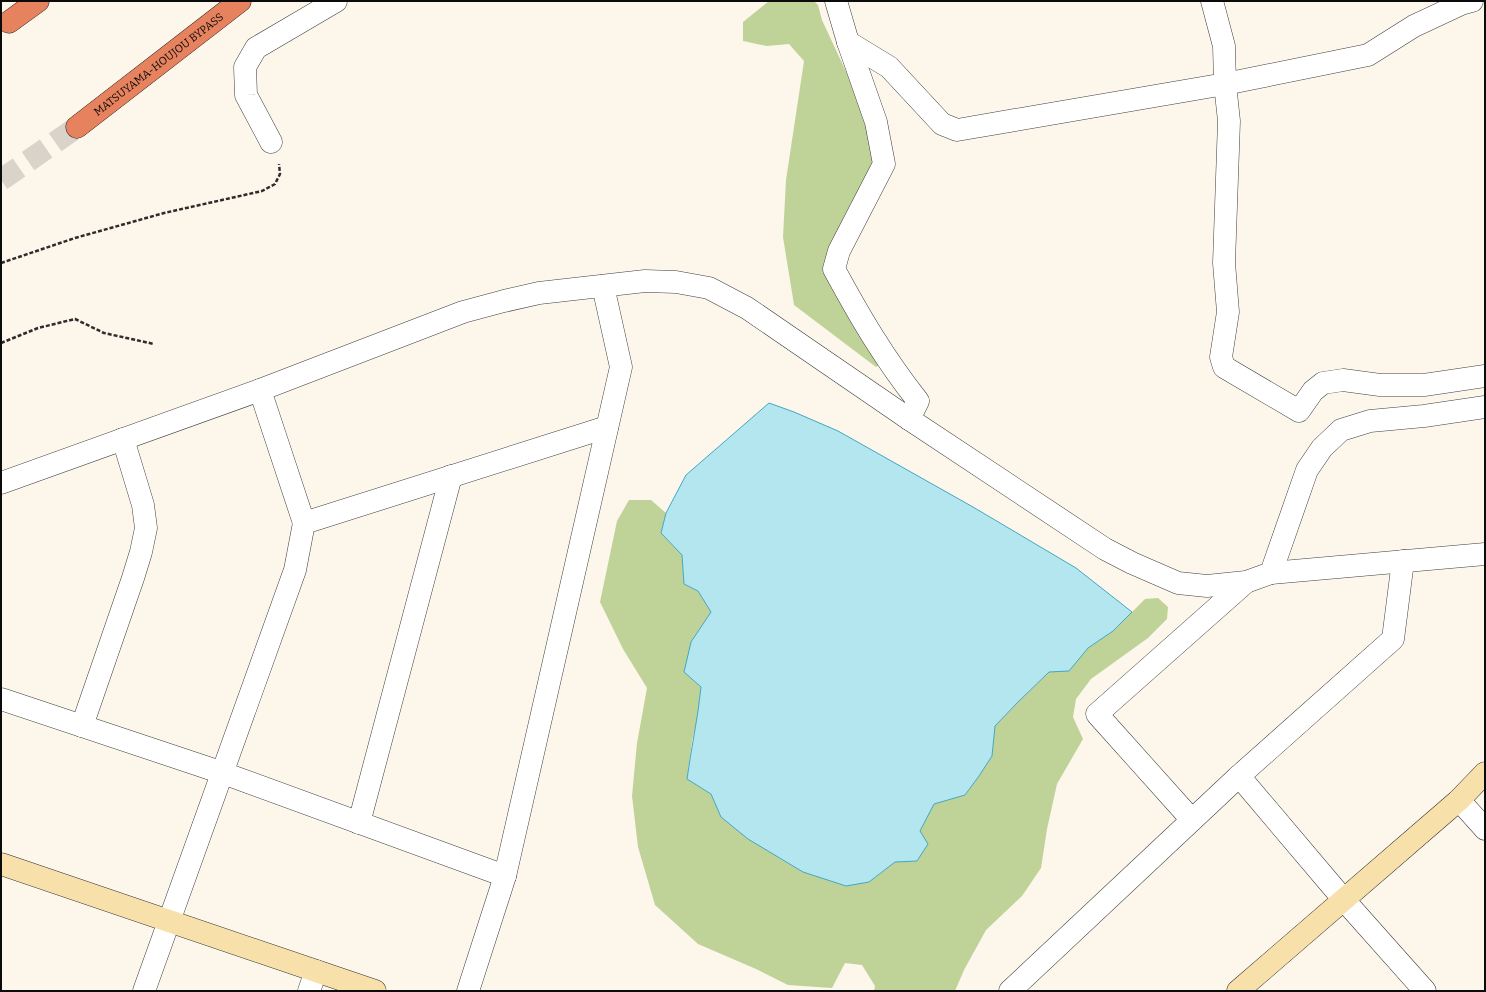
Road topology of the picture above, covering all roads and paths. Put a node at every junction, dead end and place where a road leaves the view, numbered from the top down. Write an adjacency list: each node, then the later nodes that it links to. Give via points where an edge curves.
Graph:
1 (38, 1): 7 (highway)
2 (240, 1): 10 (highway, MATSUYAMA-HOUJOU BYPASS)
3 (336, 1): 11 (street, via 256,48 245,67 246,95)
4 (836, 1): 8 (street)
5 (1212, 1): 9 (street, via 1224,46)
6 (1472, 1): 9 (street, via 1414,26 1368,55)
7 (10, 22)
8 (848, 42): 9 (street, via 889,67 942,124 957,130); 19 (street, via 876,122 884,164 839,251 834,269 870,334 918,401)
9 (1225, 84): 16 (street, via 1229,121 1224,263 1228,312 1221,357 1224,368 1299,411 1313,391 1323,383 1343,380 1380,385 1424,385)
10 (78, 127)
11 (271, 142): 12 (path, via 280,174 275,184 262,191 164,213 75,238)
12 (1, 263)
13 (603, 286): 17 (street, via 540,293 463,312); 19 (street, via 645,281 676,282 709,288 747,308); 20 (street, via 621,367)
14 (1, 343): 15 (path, via 38,328 75,319 104,333)
15 (154, 344)
16 (1485, 376)
17 (260, 390): 21 (street); 24 (street)
18 (1485, 407): 27 (street, via 1370,421 1341,430 1322,448 1307,470)
19 (909, 419): 28 (street, via 1105,549 1132,563 1178,583 1207,586)
20 (607, 427): 22 (street); 39 (street)
21 (123, 439): 23 (street); 30 (street, via 143,505 146,528 135,572)
22 (451, 476): 24 (street); 36 (street)
23 (1, 482)
24 (304, 523): 31 (street, via 295,570)
25 (1485, 554): 26 (street)
26 (1403, 560): 27 (street); 33 (street, via 1393,639)
27 (1271, 573): 28 (street)
28 (1246, 582): 35 (street, via 1097,714)
29 (1, 699): 30 (street)
30 (82, 726): 31 (street)
31 (223, 774): 36 (street); 41 (street)
32 (1485, 774): 34 (street)
33 (1239, 776): 35 (street); 40 (street)
34 (1459, 800): 37 (street); 40 (street)
35 (1192, 820): 46 (street)
36 (359, 823): 39 (street)
37 (1485, 828)
38 (1, 864): 41 (street)
39 (505, 876): 45 (street)
40 (1344, 900): 47 (street); 48 (street)
41 (168, 921): 42 (street); 43 (street)
42 (312, 981): 44 (street)
43 (144, 991)
44 (375, 991)
45 (468, 991)
46 (1010, 991)
47 (1238, 991)
48 (1425, 991)

